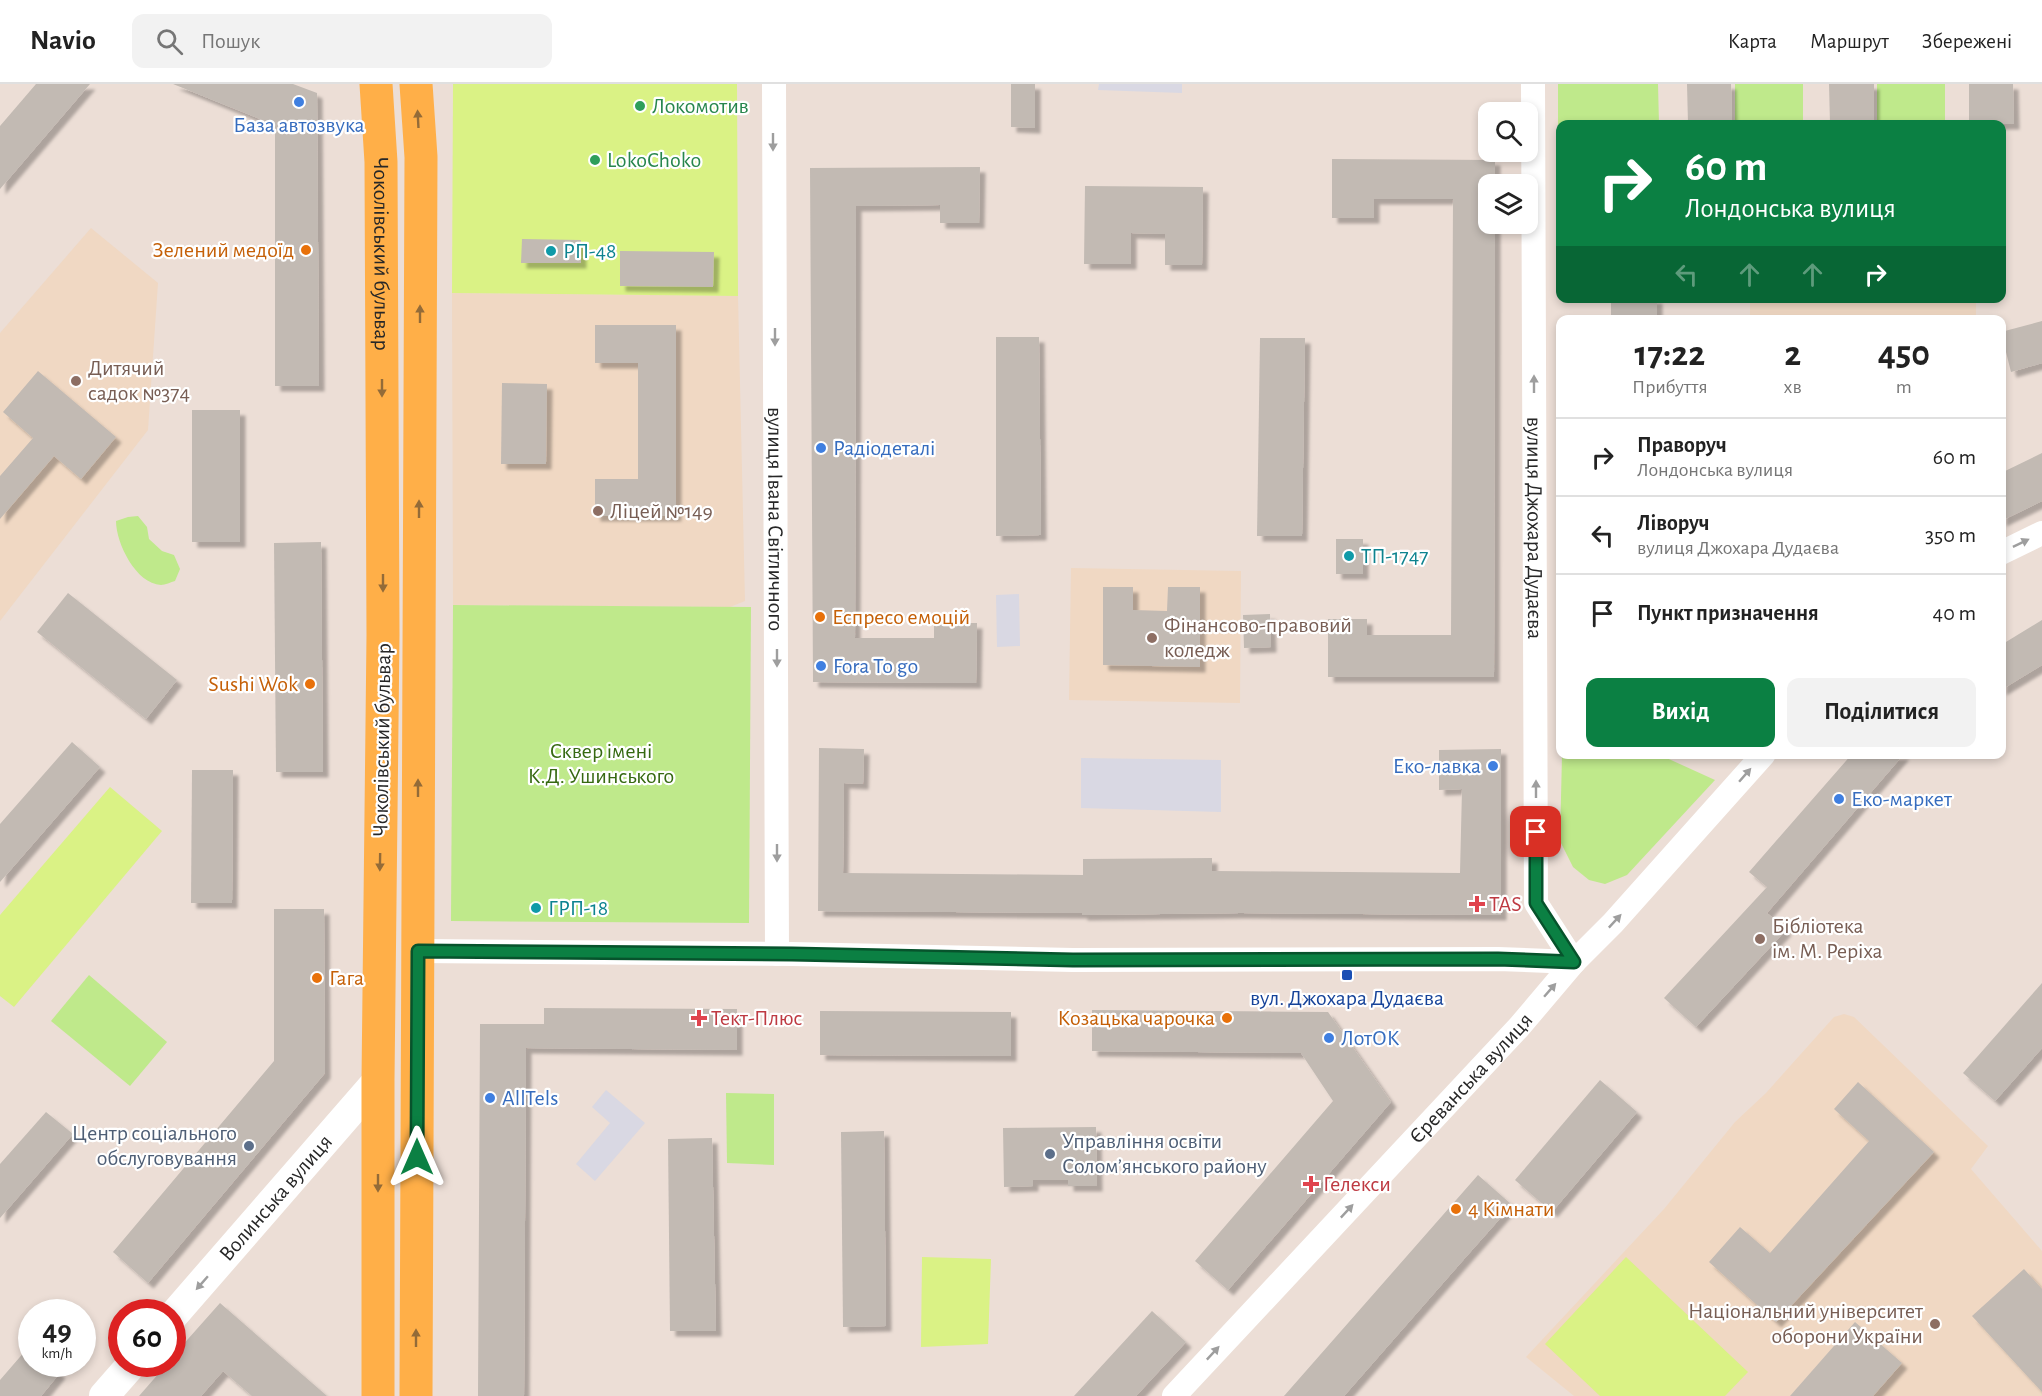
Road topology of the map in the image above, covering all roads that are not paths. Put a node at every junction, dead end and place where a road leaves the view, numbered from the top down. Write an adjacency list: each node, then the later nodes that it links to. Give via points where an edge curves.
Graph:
1 (376, 84): 11 (main road, Чоколівський бульвар, one-way to 11, via 381,162 383,611)
2 (416, 84): 8 (main road, Чоколівський бульвар, one-way to 2, via 421,157)
3 (774, 84): 9 (street, вулиця Івана Світличного, one-way to 9)
4 (1533, 84): 10 (street, вулиця Джохара Дудаєва, one-way to 4, via 1536,903)
5 (2042, 533): 6 (street, one-way to 5)
6 (2006, 551)
7 (1760, 759): 10 (street, Єреванська вулиця, one-way to 7)
8 (418, 951): 9 (street); 16 (main road, Чоколівський бульвар, one-way to 8)
9 (777, 954): 10 (street, via 1073,960)
10 (1574, 962): 17 (street, Єреванська вулиця, one-way to 10)
11 (378, 1080): 12 (street, Волинська вулиця, one-way to 12); 15 (main road, Чоколівський бульвар, one-way to 15)
12 (186, 1301)
13 (121, 1377): 14 (street)
14 (104, 1396)
15 (378, 1396)
16 (416, 1396)
17 (1174, 1396)

